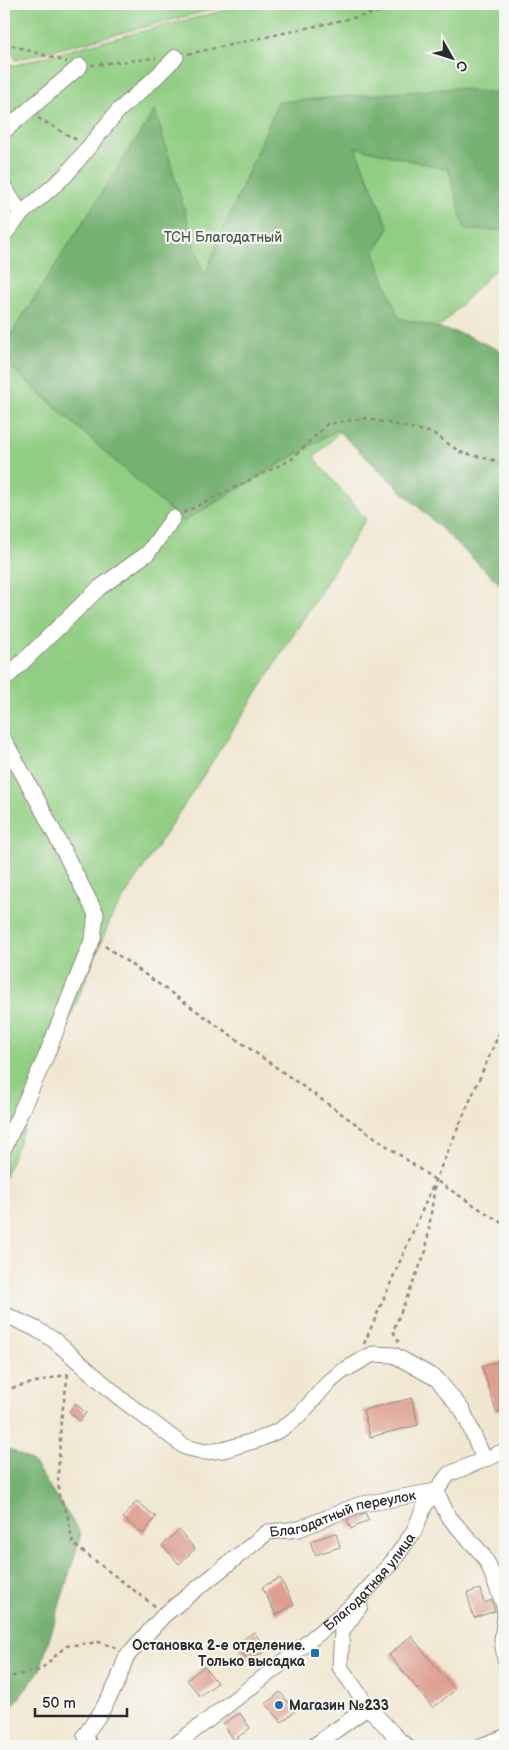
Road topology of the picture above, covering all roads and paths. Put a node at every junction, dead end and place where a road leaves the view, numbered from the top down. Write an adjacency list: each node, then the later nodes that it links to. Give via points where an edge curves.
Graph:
1 (416, 4): 3 (path)
2 (4, 43): 4 (path)
3 (176, 56): 4 (path); 7 (street, via 118,111)
4 (80, 66): 5 (street)
5 (27, 112): 6 (street); 7 (path)
6 (4, 131)
7 (89, 146): 9 (street, via 65,176)
8 (4, 187): 9 (street)
9 (21, 214): 10 (street)
10 (4, 235)
11 (505, 463): 12 (path, via 460,452 432,433 384,422 364,418 327,424 292,459)
12 (173, 518): 13 (street, via 148,553 99,588)
13 (4, 680)
14 (4, 740): 15 (street, via 96,914)
15 (93, 938): 17 (street, via 44,1061); 18 (path)
16 (505, 1020): 18 (path)
17 (4, 1148)
18 (435, 1180): 19 (path); 22 (path); 23 (path, via 426,1251 393,1332)
19 (505, 1226)
20 (4, 1314): 21 (street, via 54,1340)
21 (76, 1359): 22 (street, via 149,1422 185,1447 205,1452 242,1445 280,1430 300,1415 327,1384); 24 (path)
22 (355, 1363): 23 (street, via 374,1354 394,1355)
23 (411, 1363): 27 (street, via 437,1379 463,1411)
24 (68, 1374): 25 (path); 30 (path, via 61,1421 58,1486 73,1544)
25 (4, 1390)
26 (505, 1451): 27 (street, Благодатная улица)
27 (484, 1459): 28 (street, Благодатная улица, via 449,1474)
28 (436, 1491): 29 (street, Благодатная улица); 30 (street, Благодатный переулок, via 358,1505 299,1529 268,1532); 32 (street, via 448,1516 488,1564 504,1605 502,1640)
29 (393, 1561): 34 (street, via 342,1631 340,1667); 38 (street, Благодатная улица, via 354,1604)
30 (164, 1615): 31 (street, Благодатный переулок)
31 (131, 1652): 33 (path, via 99,1642 66,1646 40,1670); 37 (street, Благодатный переулок, via 102,1712 85,1735)
32 (505, 1660)
33 (4, 1678)
34 (368, 1707): 36 (street); 39 (street)
35 (505, 1737): 40 (street)
36 (401, 1745)
37 (90, 1746)
38 (174, 1746)
39 (314, 1746)
40 (481, 1746)

